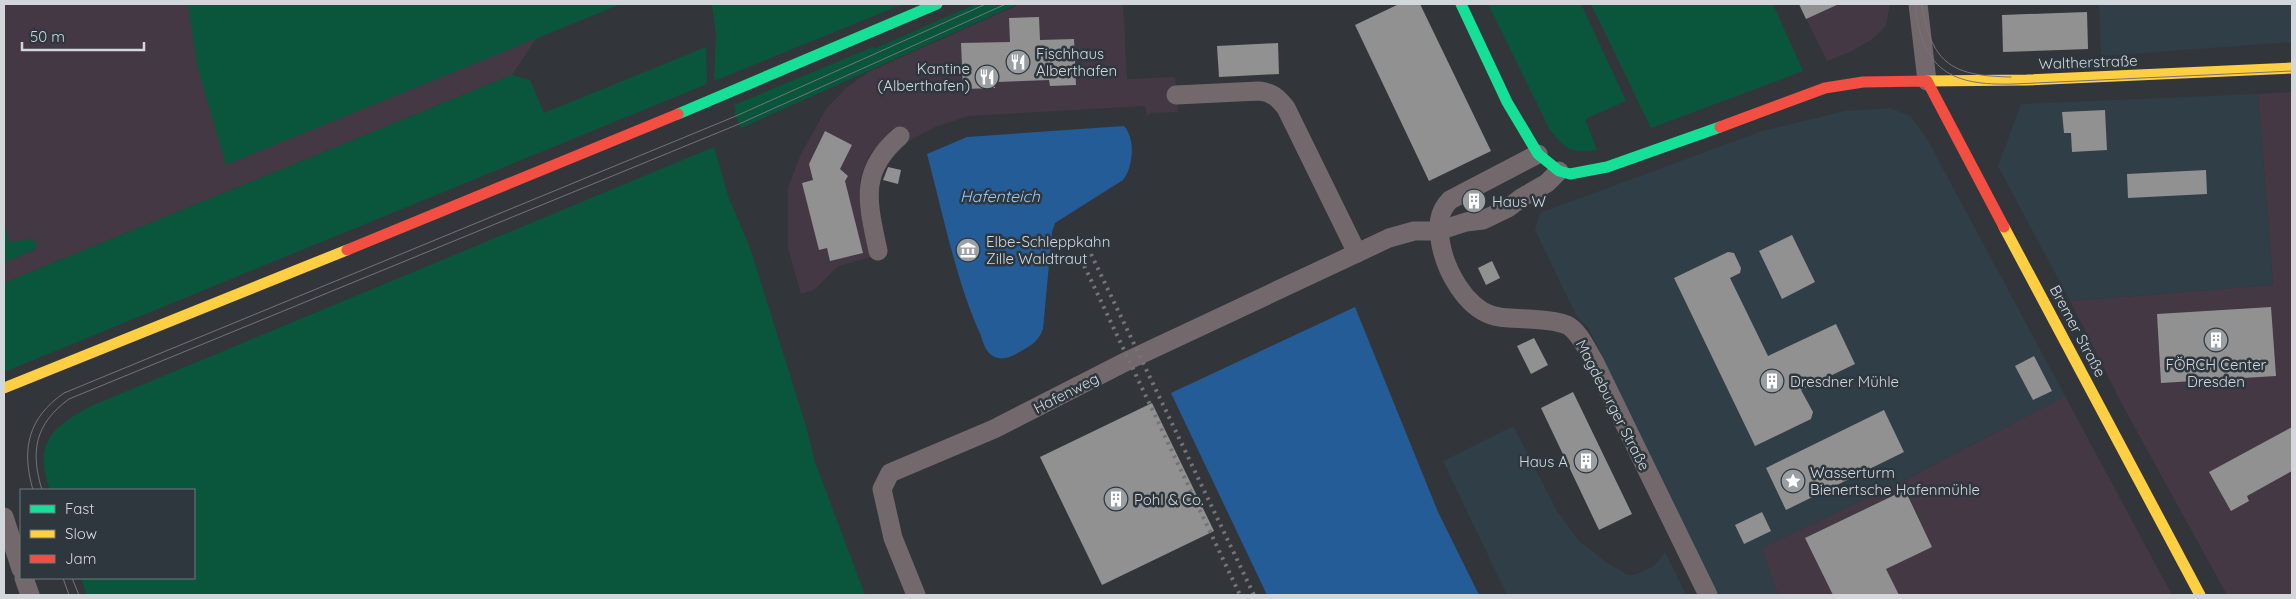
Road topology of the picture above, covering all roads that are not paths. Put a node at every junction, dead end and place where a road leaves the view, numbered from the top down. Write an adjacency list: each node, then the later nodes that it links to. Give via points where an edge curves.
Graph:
1 (937, 4): 13 (main road, via 730,93)
2 (1461, 4): 8 (main road, via 1507,102)
3 (1918, 4): 5 (street)
4 (2292, 68): 5 (main road, Waltherstraße, via 2027,80)
5 (1927, 81): 9 (main road, Waltherstraße, via 1863,82 1825,88 1607,167 1570,174); 20 (main road, Bremer Straße)
6 (1176, 94): 12 (street, via 1259,91 1270,92 1279,99)
7 (900, 136): 11 (street, via 883,150 872,172 868,204)
8 (1538, 154): 9 (main road); 10 (street, Magdeburger Straße, via 1450,200 1441,209)
9 (1559, 171): 10 (street, via 1508,208 1483,220)
10 (1438, 231): 12 (street, Hafenweg, via 1414,231); 19 (street, Magdeburger Straße, via 1451,273 1469,300 1481,310 1492,316 1557,322 1568,325 1580,337)
11 (878, 251)
12 (1357, 253): 18 (street, Hafenweg, via 994,429 890,473 882,489 893,538)
13 (5, 387)
14 (4, 517): 15 (street)
15 (20, 566)
16 (24, 579): 17 (street)
17 (30, 595)
18 (916, 595)
19 (1708, 595)
20 (2200, 595)

